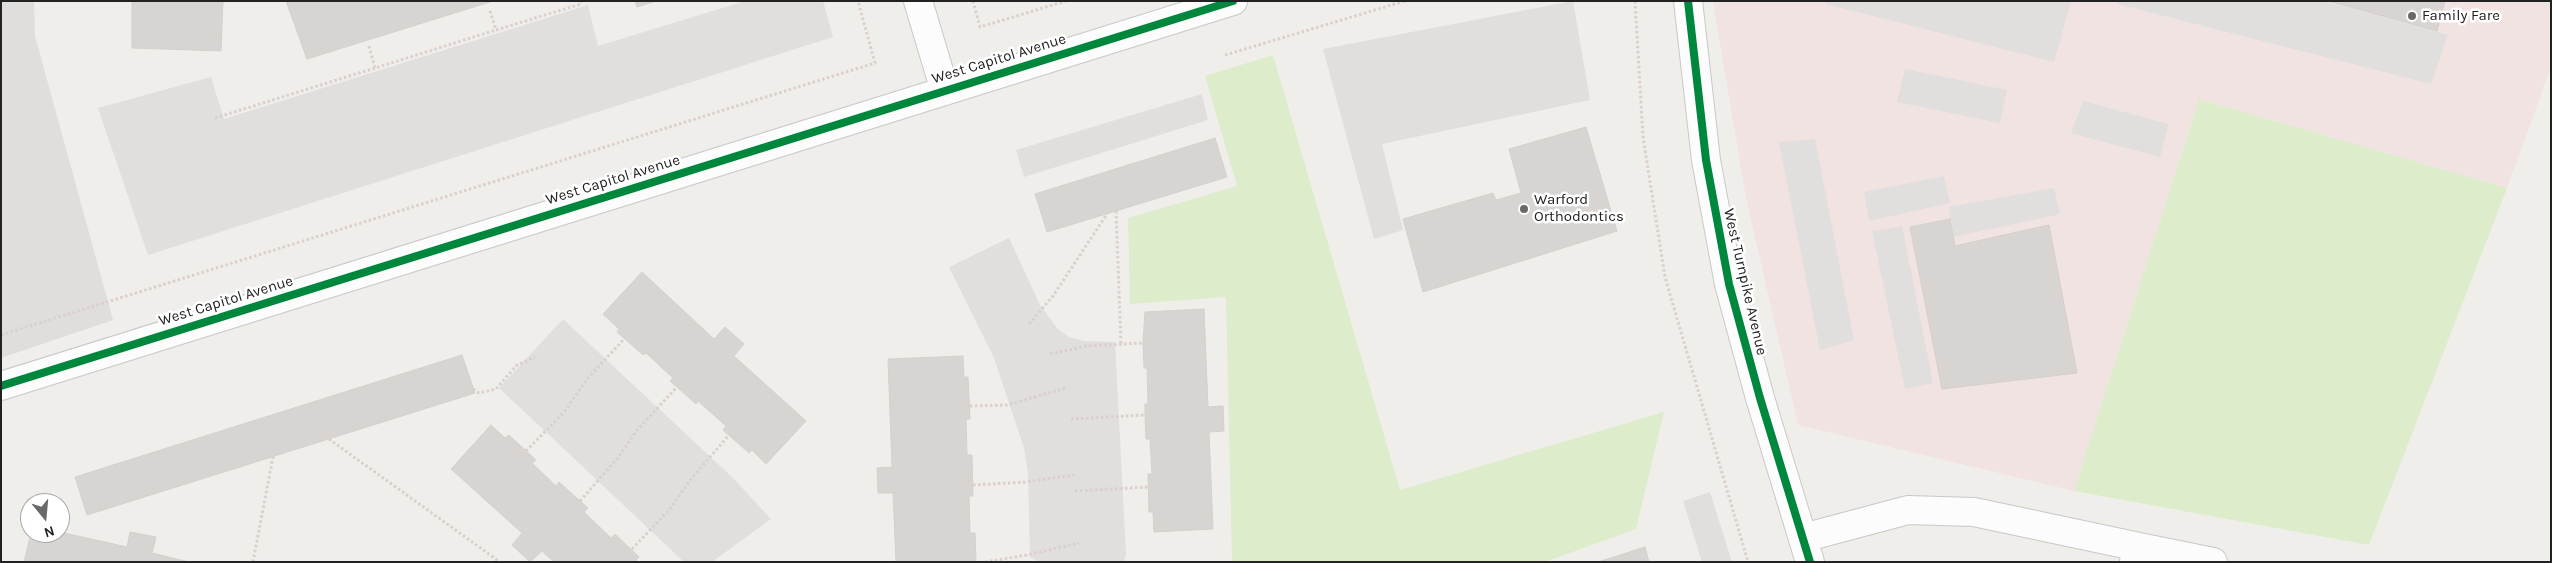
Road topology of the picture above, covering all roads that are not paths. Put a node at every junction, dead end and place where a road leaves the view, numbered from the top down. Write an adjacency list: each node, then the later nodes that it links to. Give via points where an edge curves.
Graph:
1 (918, 1): 4 (street)
2 (1233, 1): 4 (street, West Capitol Avenue)
3 (1688, 1): 6 (street, West Turnpike Avenue, via 1706,160 1729,284)
4 (945, 91): 5 (street, West Capitol Avenue)
5 (1, 386)
6 (1806, 550): 7 (street, via 1908,510 1974,512)
7 (2136, 554): 8 (street)
8 (2213, 562)

